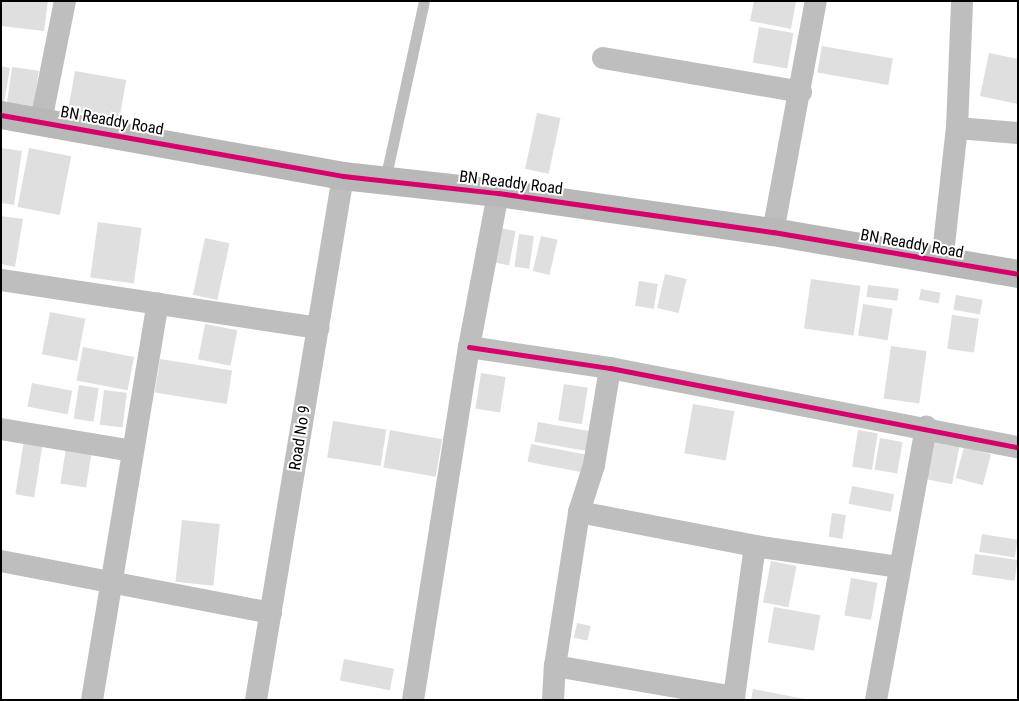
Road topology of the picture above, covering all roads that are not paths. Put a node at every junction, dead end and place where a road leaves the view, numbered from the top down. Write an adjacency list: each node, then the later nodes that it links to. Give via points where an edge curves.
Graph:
1 (65, 1): 8 (street)
2 (424, 1): 12 (lane)
3 (816, 1): 6 (street)
4 (962, 1): 9 (street)
5 (603, 58): 6 (street)
6 (801, 92): 14 (street)
7 (1, 115): 8 (street, BN Readdy Road)
8 (41, 121): 11 (street, BN Readdy Road)
9 (957, 128): 10 (street); 15 (street)
10 (1018, 133)
11 (343, 176): 12 (street, BN Readdy Road); 19 (street, Road No 9)
12 (385, 181): 13 (street, BN Readdy Road)
13 (498, 193): 14 (street, BN Readdy Road); 20 (street)
14 (773, 232): 15 (street, BN Readdy Road)
15 (942, 263): 16 (street, BN Readdy Road)
16 (1018, 274)
17 (1, 280): 18 (street)
18 (158, 304): 19 (street); 25 (street)
19 (318, 328): 31 (street, Road No 9)
20 (469, 347): 21 (street); 35 (street)
21 (610, 368): 22 (street); 26 (street, via 594,465)
22 (926, 427): 24 (street); 29 (street)
23 (1, 429): 25 (street)
24 (1018, 447)
25 (132, 451): 30 (street)
26 (579, 512): 27 (street); 32 (street)
27 (755, 546): 29 (street); 32 (street, via 734,697)
28 (1, 561): 30 (street)
29 (900, 567): 37 (street)
30 (113, 584): 31 (street); 33 (street)
31 (271, 613): 34 (street, Road No 9)
32 (555, 666): 36 (street)
33 (92, 700)
34 (256, 700)
35 (413, 700)
36 (553, 700)
37 (876, 700)

